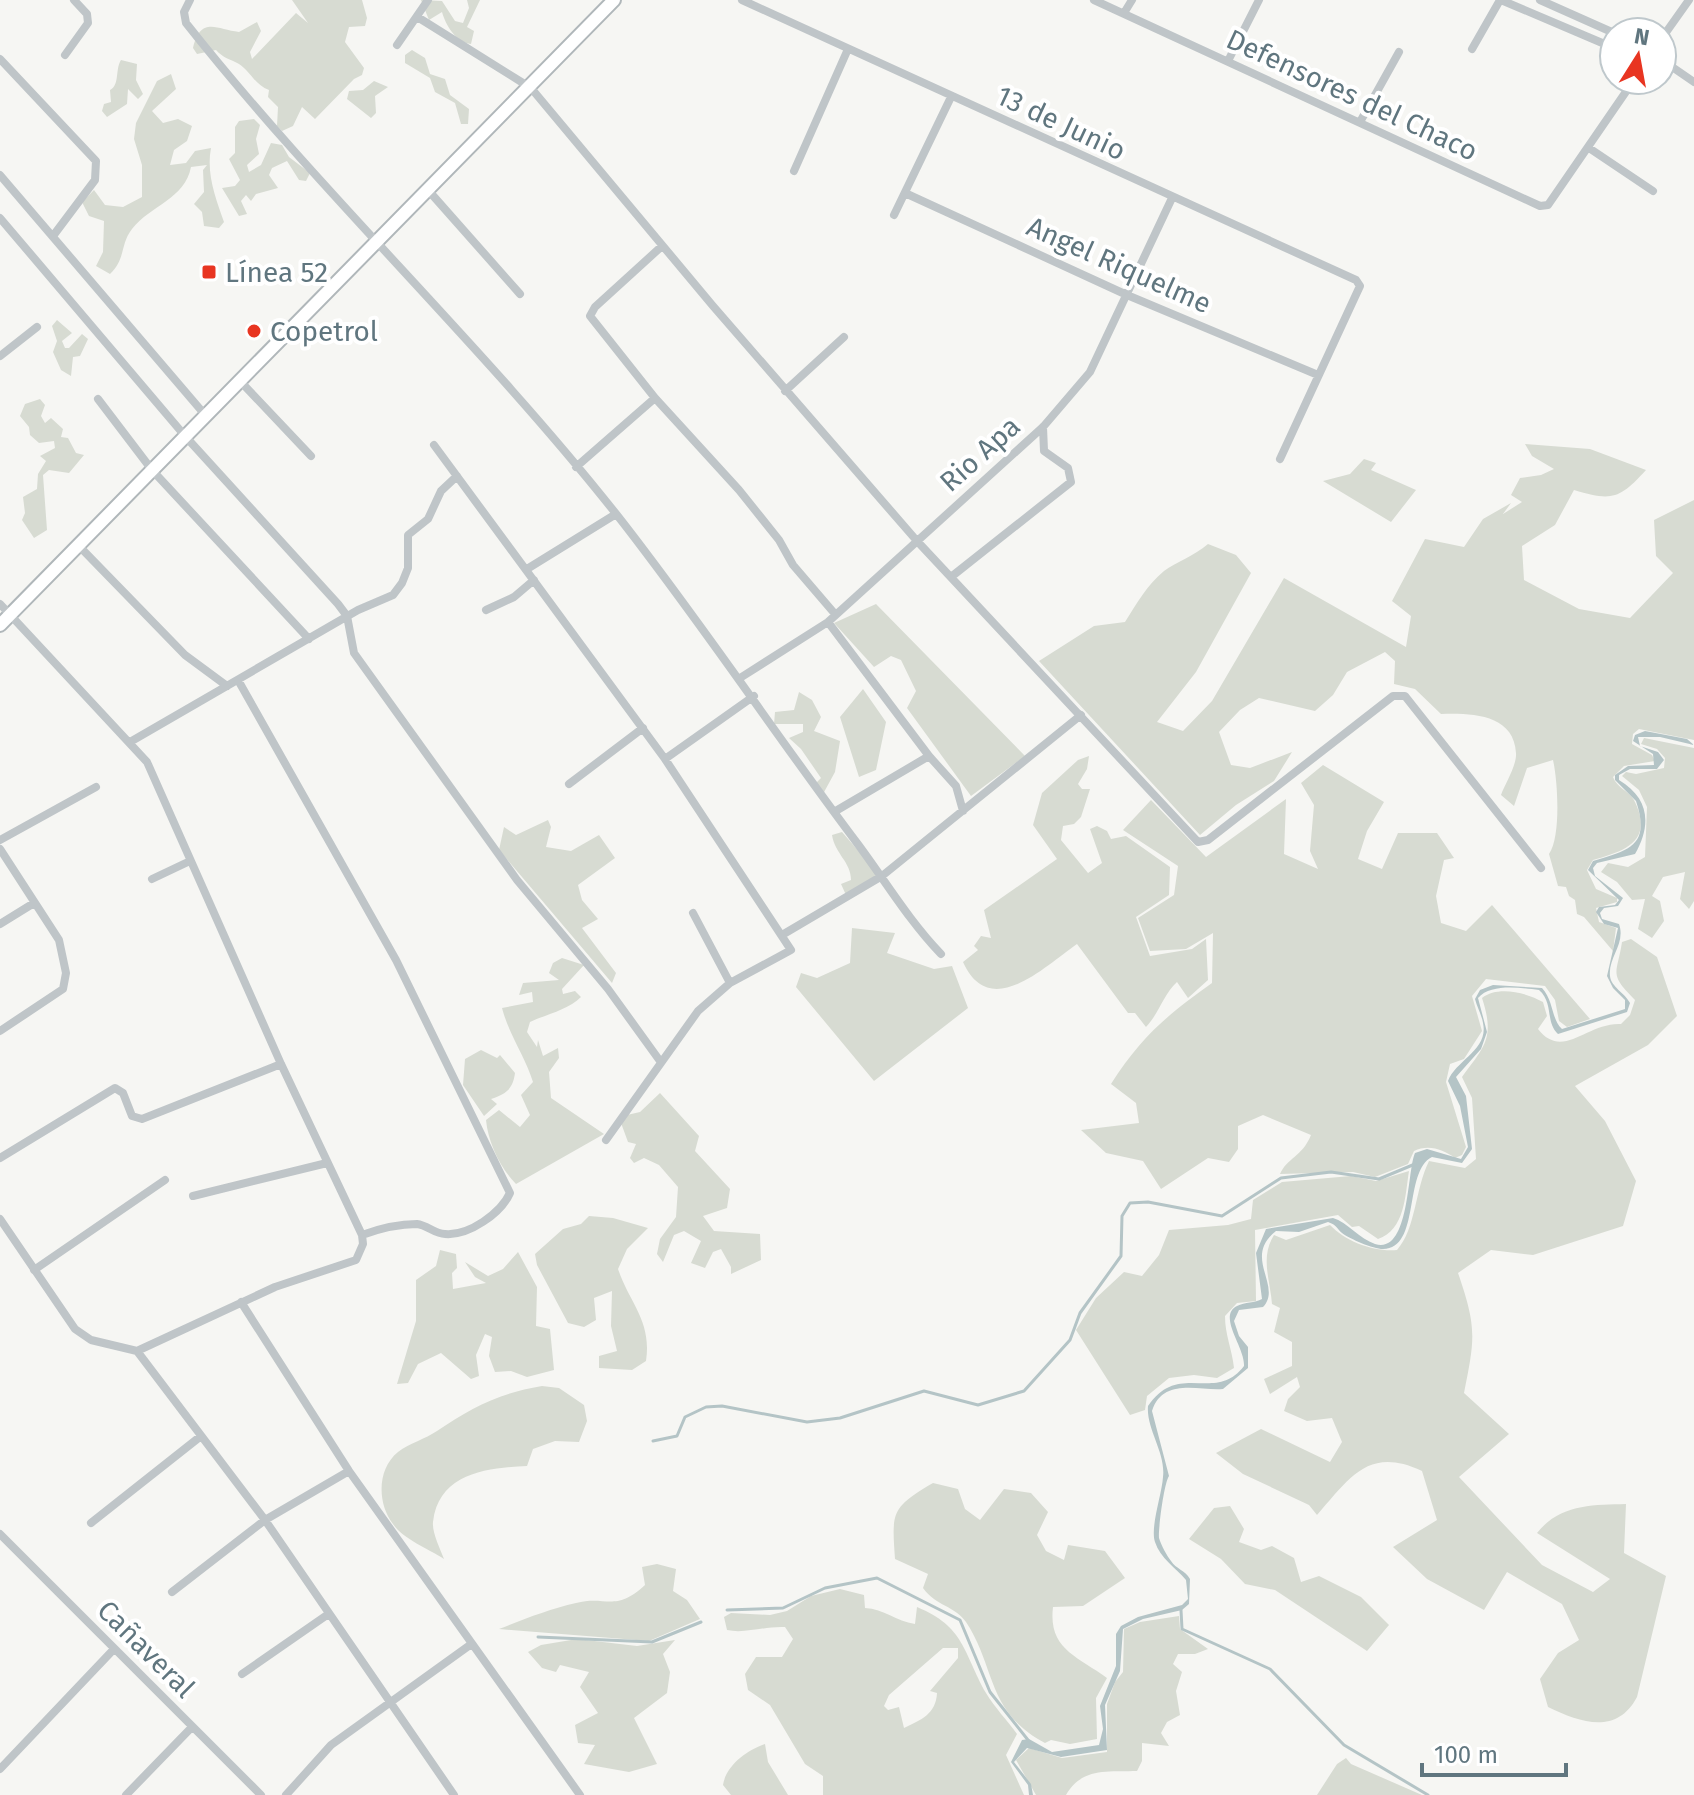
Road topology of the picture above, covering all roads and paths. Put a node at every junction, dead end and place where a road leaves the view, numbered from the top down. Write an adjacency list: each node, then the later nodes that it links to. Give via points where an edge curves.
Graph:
1 (74, 0): 19 (street, via 88,23)
2 (190, 0): 36 (street, via 186,23 236,86)
3 (428, 0): 12 (street)
4 (614, 0): 22 (main road)
5 (742, 0): 16 (street, 13 de Junio)
6 (1094, 0): 11 (street, Defensores del Chaco)
7 (1132, 0): 11 (street)
8 (1259, 0): 21 (street)
9 (1500, 0): 14 (street); 17 (street)
10 (1540, 0): 13 (street)
11 (1124, 13): 21 (street, Defensores del Chaco)
12 (419, 18): 15 (street); 22 (street)
13 (1598, 26)
14 (1598, 41)
15 (397, 45)
16 (848, 49): 24 (street, 13 de Junio); 27 (street)
17 (1472, 49)
18 (1399, 52): 25 (street)
19 (65, 55)
20 (0, 59): 35 (street, via 96,161 95,180)
21 (1228, 61): 25 (street, Defensores del Chaco)
22 (531, 88): 29 (main road); 37 (street)
23 (1623, 96): 26 (street)
24 (951, 97): 31 (street); 32 (street, 13 de Junio)
25 (1360, 122): 26 (street, Defensores del Chaco, via 1532,205 1548,205)
26 (1589, 148): 30 (street)
27 (794, 171)
28 (0, 175): 35 (street)
29 (428, 190): 36 (main road); 38 (street)
30 (1653, 191)
31 (905, 193): 33 (street); 39 (street, Angel Riquelme)
32 (1172, 198): 39 (street, Rio Apa); 43 (street, 13 de Junio, via 1351,277 1360,286)
33 (894, 215)
34 (0, 218): 50 (street)
35 (53, 236): 48 (street)
36 (378, 240): 44 (main road); 54 (street)
37 (662, 246): 45 (street); 46 (street, via 590,316)
38 (520, 294)
39 (1127, 295): 43 (street, Angel Riquelme); 49 (street, Rio Apa, via 1090,372)
40 (37, 327): 42 (street)
41 (844, 337): 45 (street)
42 (0, 356)
43 (1318, 375): 53 (street)
44 (240, 381): 48 (main road); 52 (street)
45 (785, 391): 58 (street)
46 (655, 398): 54 (street); 66 (street, via 739,490)
47 (98, 399): 55 (street)
48 (206, 416): 50 (main road)
49 (1043, 427): 58 (street, Rio Apa); 61 (street, via 1044,451 1068,468 1071,482)
50 (185, 436): 55 (main road); 67 (street)
51 (434, 445): 56 (street)
52 (311, 456)
53 (1280, 459)
54 (576, 467): 57 (street)
55 (152, 470): 59 (main road); 70 (street)
56 (457, 476): 60 (street); 67 (street, via 441,491 428,519 408,535 408,568 393,595)
57 (616, 514): 60 (street); 71 (street)
58 (917, 541): 61 (street); 66 (street, Rio Apa)
59 (78, 545): 65 (main road); 73 (street, via 185,655)
60 (527, 569): 62 (street)
61 (951, 577): 75 (street)
62 (534, 580): 64 (street); 76 (street)
63 (0, 604): 65 (street)
64 (486, 610)
65 (10, 614): 69 (main road); 77 (street)
66 (835, 614): 68 (street, Rio Apa)
67 (347, 616): 70 (street); 97 (street, via 354,653 517,880)
68 (828, 622): 71 (street, Rio Apa); 78 (street)
69 (0, 625)
70 (309, 639): 72 (street)
71 (740, 678): 74 (street)
72 (238, 680): 73 (street); 105 (street, via 396,960 510,1193 499,1212 452,1234 442,1235 421,1224)
73 (227, 686): 77 (street)
74 (754, 696): 79 (street); 83 (street)
75 (1081, 715): 82 (street); 87 (street, via 1203,842 1393,696 1405,696)
76 (643, 728): 79 (street); 80 (street)
77 (130, 742): 86 (street, via 147,762)
78 (929, 756): 82 (street, via 956,786); 83 (street)
79 (665, 759): 93 (street)
80 (569, 784)
81 (96, 787): 84 (street)
82 (963, 811): 88 (street)
83 (834, 812): 88 (street)
84 (0, 840)
85 (0, 849): 90 (street)
86 (190, 861): 89 (street); 98 (street)
87 (1541, 868)
88 (882, 876): 93 (street); 94 (street)
89 (152, 879)
90 (34, 903): 92 (street); 96 (street, via 59,940 66,973 63,989)
91 (693, 913): 95 (street)
92 (0, 924)
93 (782, 935): 95 (street, via 791,950)
94 (941, 954)
95 (730, 983): 97 (street, via 698,1011)
96 (0, 1031)
97 (660, 1061): 99 (street)
98 (281, 1064): 100 (street, via 142,1119 132,1116 123,1093 115,1088); 101 (street)
99 (606, 1140)
100 (0, 1158)
101 (327, 1163): 103 (street); 105 (street)
102 (165, 1180): 106 (street)
103 (193, 1196)
104 (0, 1219): 106 (street)
105 (362, 1235): 107 (street, via 356,1260)
106 (34, 1270): 108 (street, via 75,1329 91,1340)
107 (241, 1302): 108 (street); 110 (street)
108 (137, 1351): 109 (street)
109 (201, 1436): 111 (street); 112 (street)
110 (349, 1471): 111 (street); 116 (street)
111 (265, 1520): 114 (street); 115 (street)
112 (91, 1523)
113 (0, 1534): 117 (street, Cañaveral)
114 (172, 1592)
115 (327, 1615): 118 (street); 119 (street)
116 (470, 1645): 119 (street); 126 (street)
117 (114, 1649): 120 (street, Cañaveral); 121 (street)
118 (242, 1674)
119 (389, 1702): 124 (street, via 331,1745); 125 (street)
120 (192, 1727): 122 (street); 123 (street, Cañaveral)
121 (0, 1769)
122 (126, 1795)
123 (261, 1795)
124 (286, 1795)
125 (454, 1795)
126 (580, 1795)

